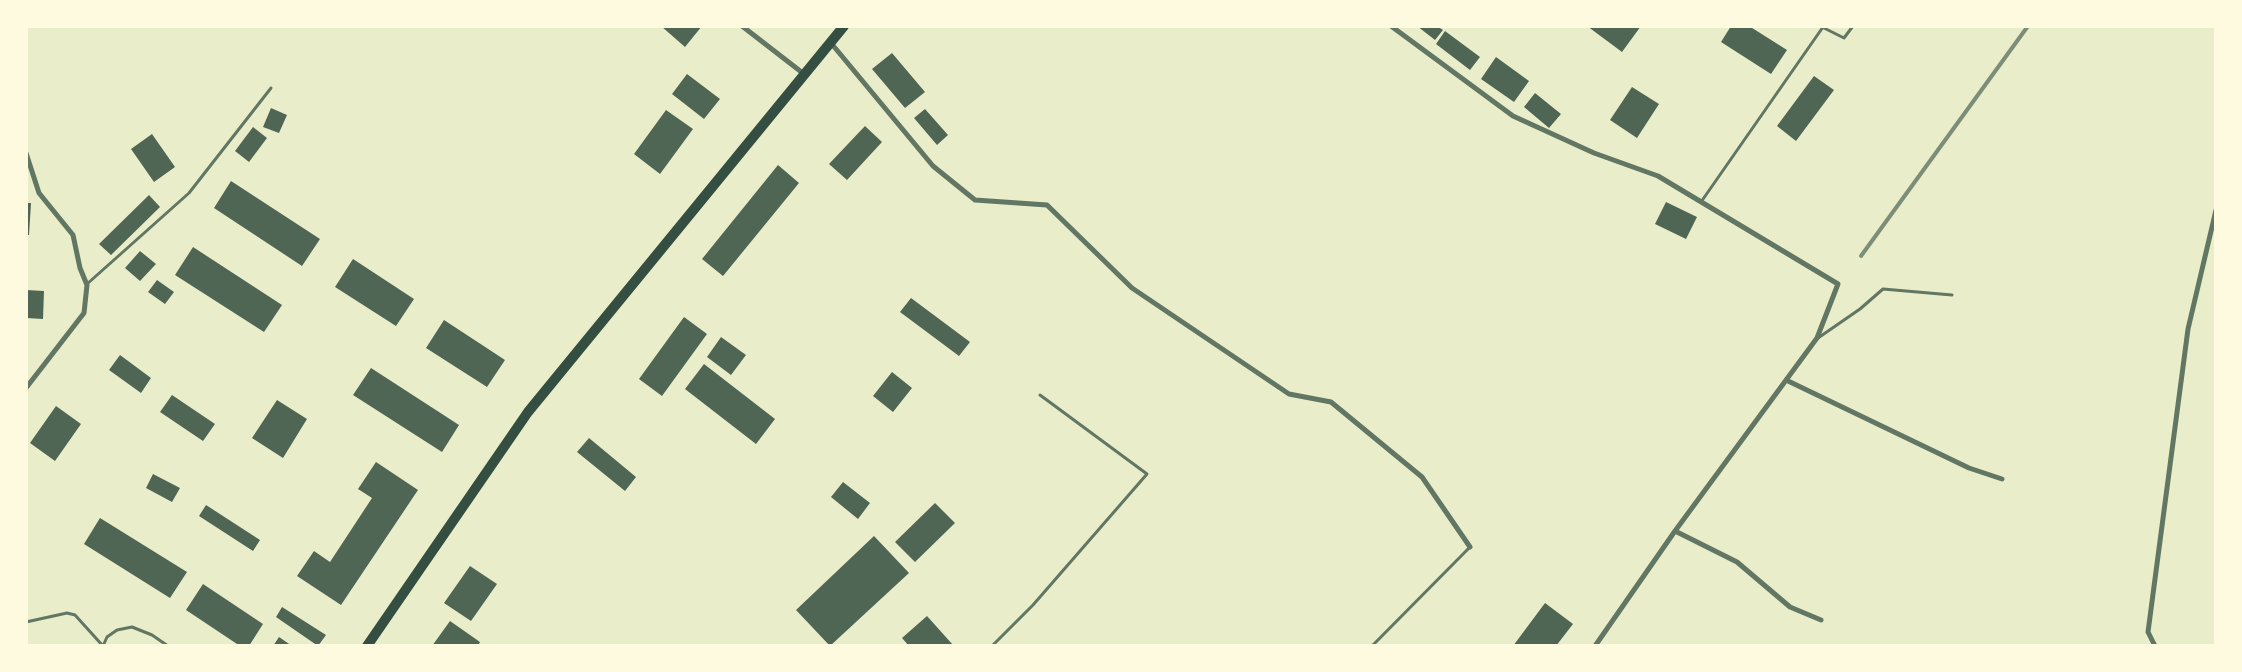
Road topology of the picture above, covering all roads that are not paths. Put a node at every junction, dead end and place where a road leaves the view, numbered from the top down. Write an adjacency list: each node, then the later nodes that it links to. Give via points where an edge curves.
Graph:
1 (742, 26): 7 (street)
2 (844, 26): 6 (main road)
3 (1391, 26): 10 (street, via 1513,116 1594,153 1658,176)
4 (1853, 26): 5 (lane, via 1844,38)
5 (1822, 27): 10 (lane)
6 (831, 43): 7 (main road); 20 (street, via 933,166 961,189 975,200 1048,205 1132,288 1289,394 1331,402 1422,477)
7 (804, 74): 25 (main road, via 528,412)
8 (271, 88): 12 (lane, via 189,193)
9 (26, 153): 12 (street, via 39,193 73,235)
10 (1701, 202): 14 (street, via 1838,284)
11 (2215, 213): 29 (street, via 2186,339 2148,632)
12 (87, 284): 16 (street, via 84,313)
13 (1952, 295): 14 (lane, via 1883,290)
14 (1817, 338): 15 (street)
15 (1786, 380): 18 (street, via 1970,468); 19 (street)
16 (26, 388)
17 (1040, 395): 26 (lane, via 1147,474)
18 (2002, 479)
19 (1675, 530): 21 (street, via 1737,562 1790,608); 28 (street)
20 (1470, 547): 27 (lane)
21 (1821, 620)
22 (26, 622): 23 (lane, via 67,613 75,615)
23 (103, 646): 24 (lane, via 117,630 132,627)
24 (168, 646)
25 (368, 646)
26 (992, 646)
27 (1372, 646)
28 (1596, 646)
29 (2155, 646)

